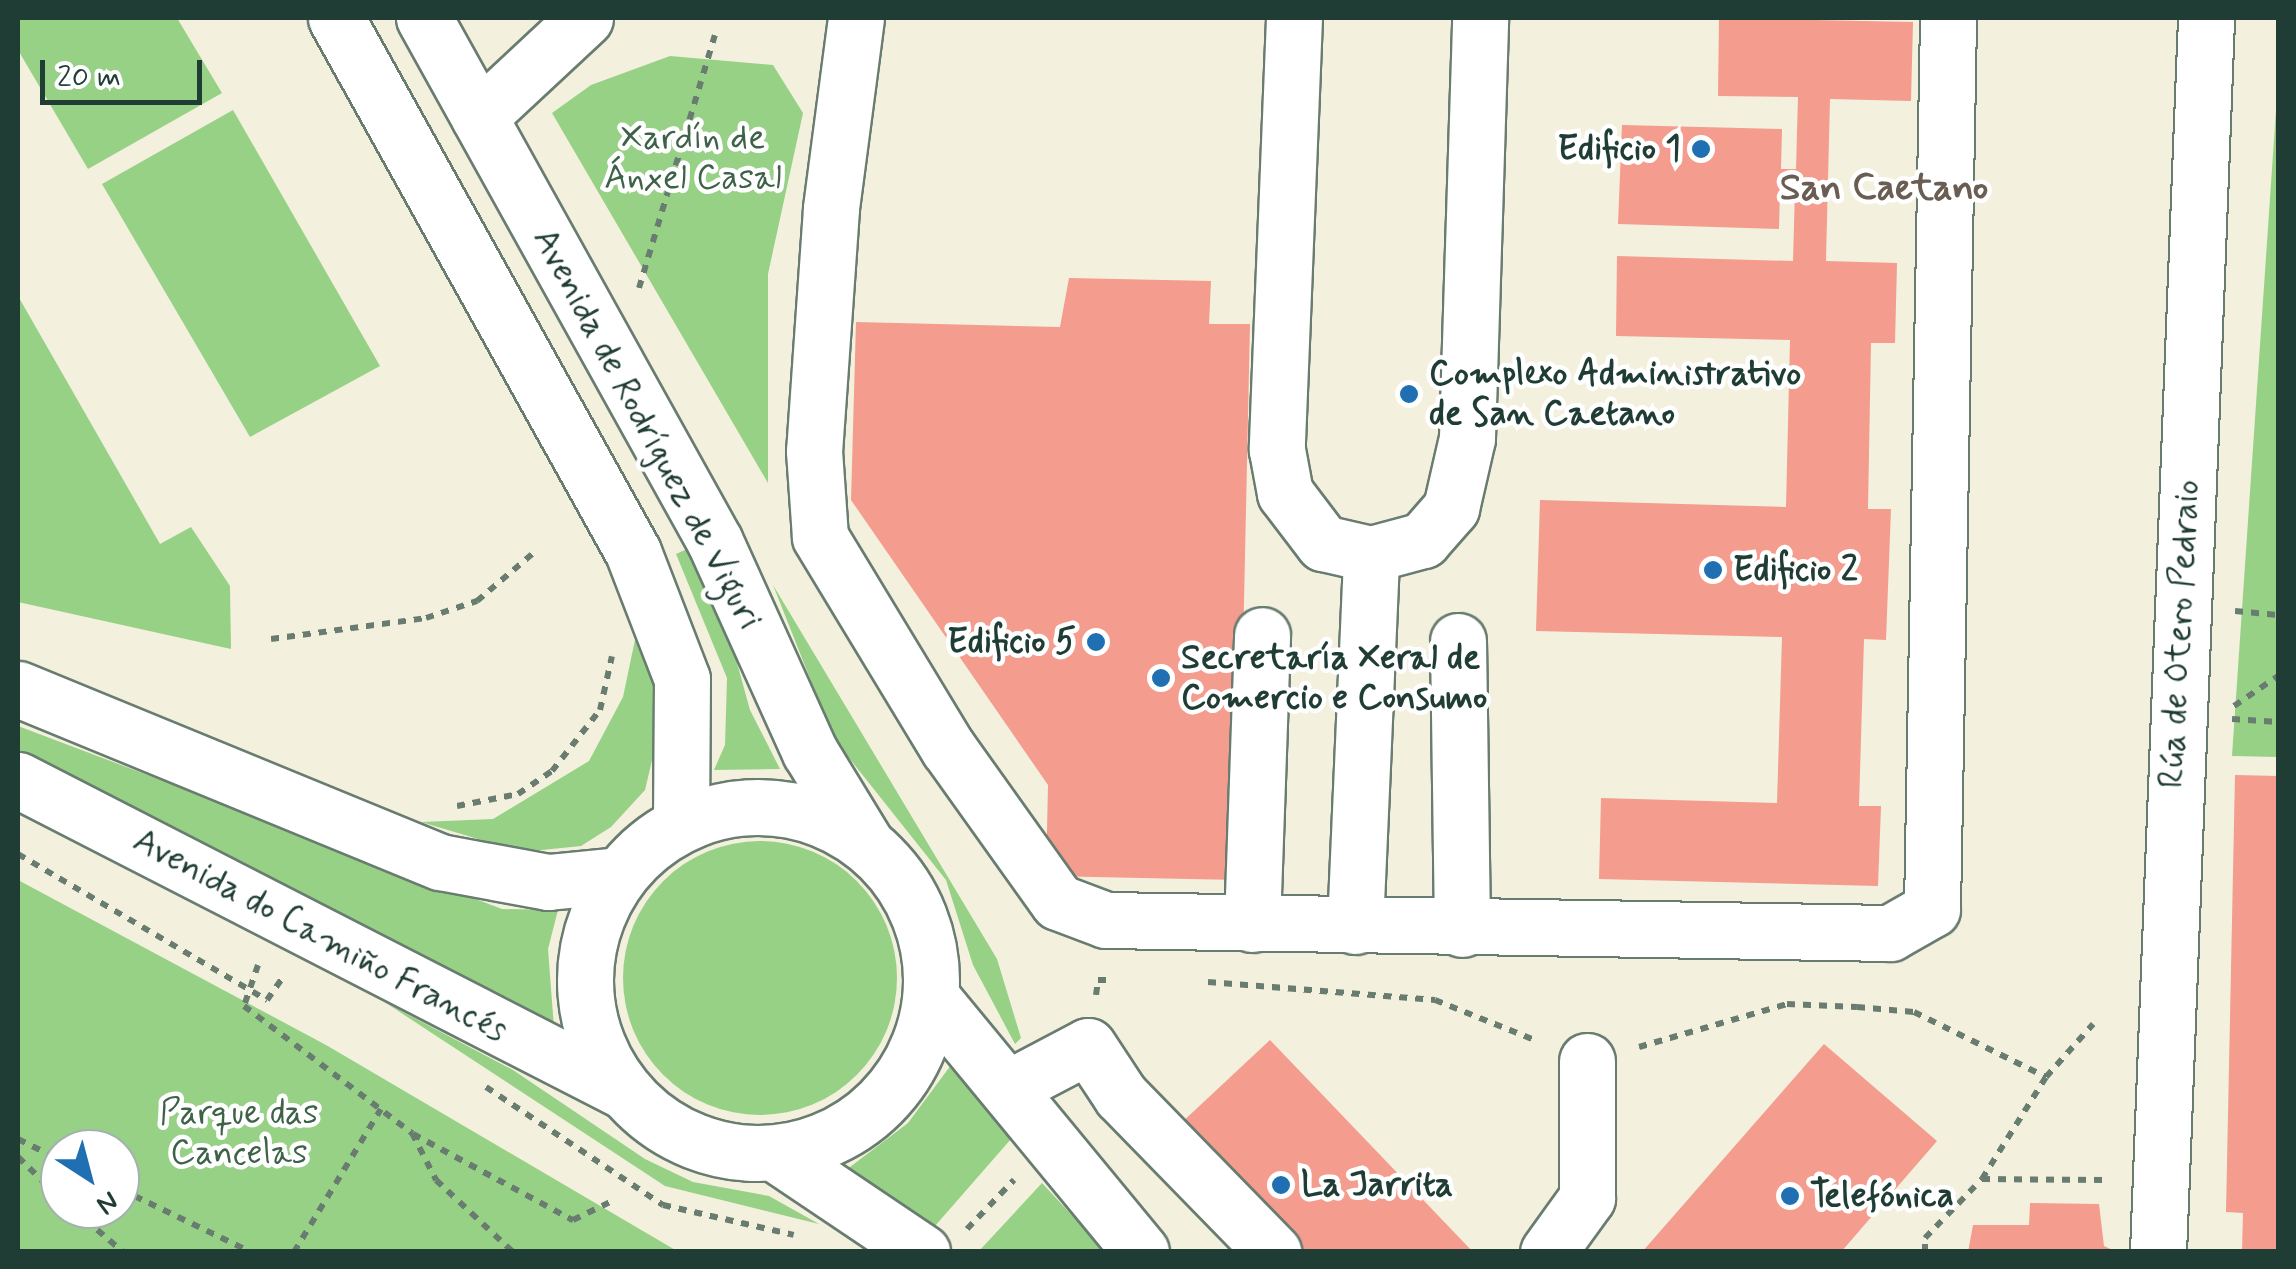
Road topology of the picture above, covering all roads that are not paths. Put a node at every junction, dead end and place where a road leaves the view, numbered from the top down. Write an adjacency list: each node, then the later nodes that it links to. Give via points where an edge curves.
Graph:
1 (336, 18): 15 (main road, Avenida de Rodríguez de Viguri, via 633,552 682,679)
2 (585, 18): 9 (main road)
3 (856, 18): 18 (main road, via 829,227 814,451 820,538 948,748 1058,902 1106,920)
4 (1294, 18): 10 (main road, via 1277,450 1285,494 1322,543)
5 (1480, 18): 10 (main road, via 1467,438 1451,508 1423,540)
6 (1948, 18): 20 (main road, via 1932,909 1890,934)
7 (2206, 18): 30 (main road, Rúa de Otero Pedraio)
8 (446, 25): 9 (main road, Avenida de Rodríguez de Viguri)
9 (479, 117): 16 (main road, Avenida de Rodríguez de Viguri, via 715,542 810,752)
10 (1371, 554): 19 (main road)
11 (1262, 635): 18 (main road)
12 (1458, 640): 20 (main road)
13 (18, 689): 17 (main road, via 440,862 548,882)
14 (18, 780): 24 (main road, Avenida do Camiño Francés)
15 (681, 824): 16 (main road, via 775,806); 17 (main road)
16 (864, 842): 21 (main road, via 904,885 927,939)
17 (619, 876): 24 (main road, via 592,926 583,983 594,1039)
18 (1252, 924): 19 (main road)
19 (1355, 926): 20 (main road)
20 (1462, 929)
21 (931, 997): 23 (main road); 25 (main road, via 916,1054 881,1103 833,1137)
22 (1588, 1062): 29 (main road, via 1587,1198)
23 (1008, 1088): 27 (main road); 28 (main road, via 1088,1046 1121,1096)
24 (622, 1090): 25 (main road, via 690,1141)
25 (776, 1154): 26 (main road)
26 (941, 1244)
27 (1141, 1252)
28 (1274, 1252)
29 (1548, 1252)
30 (2158, 1252)

